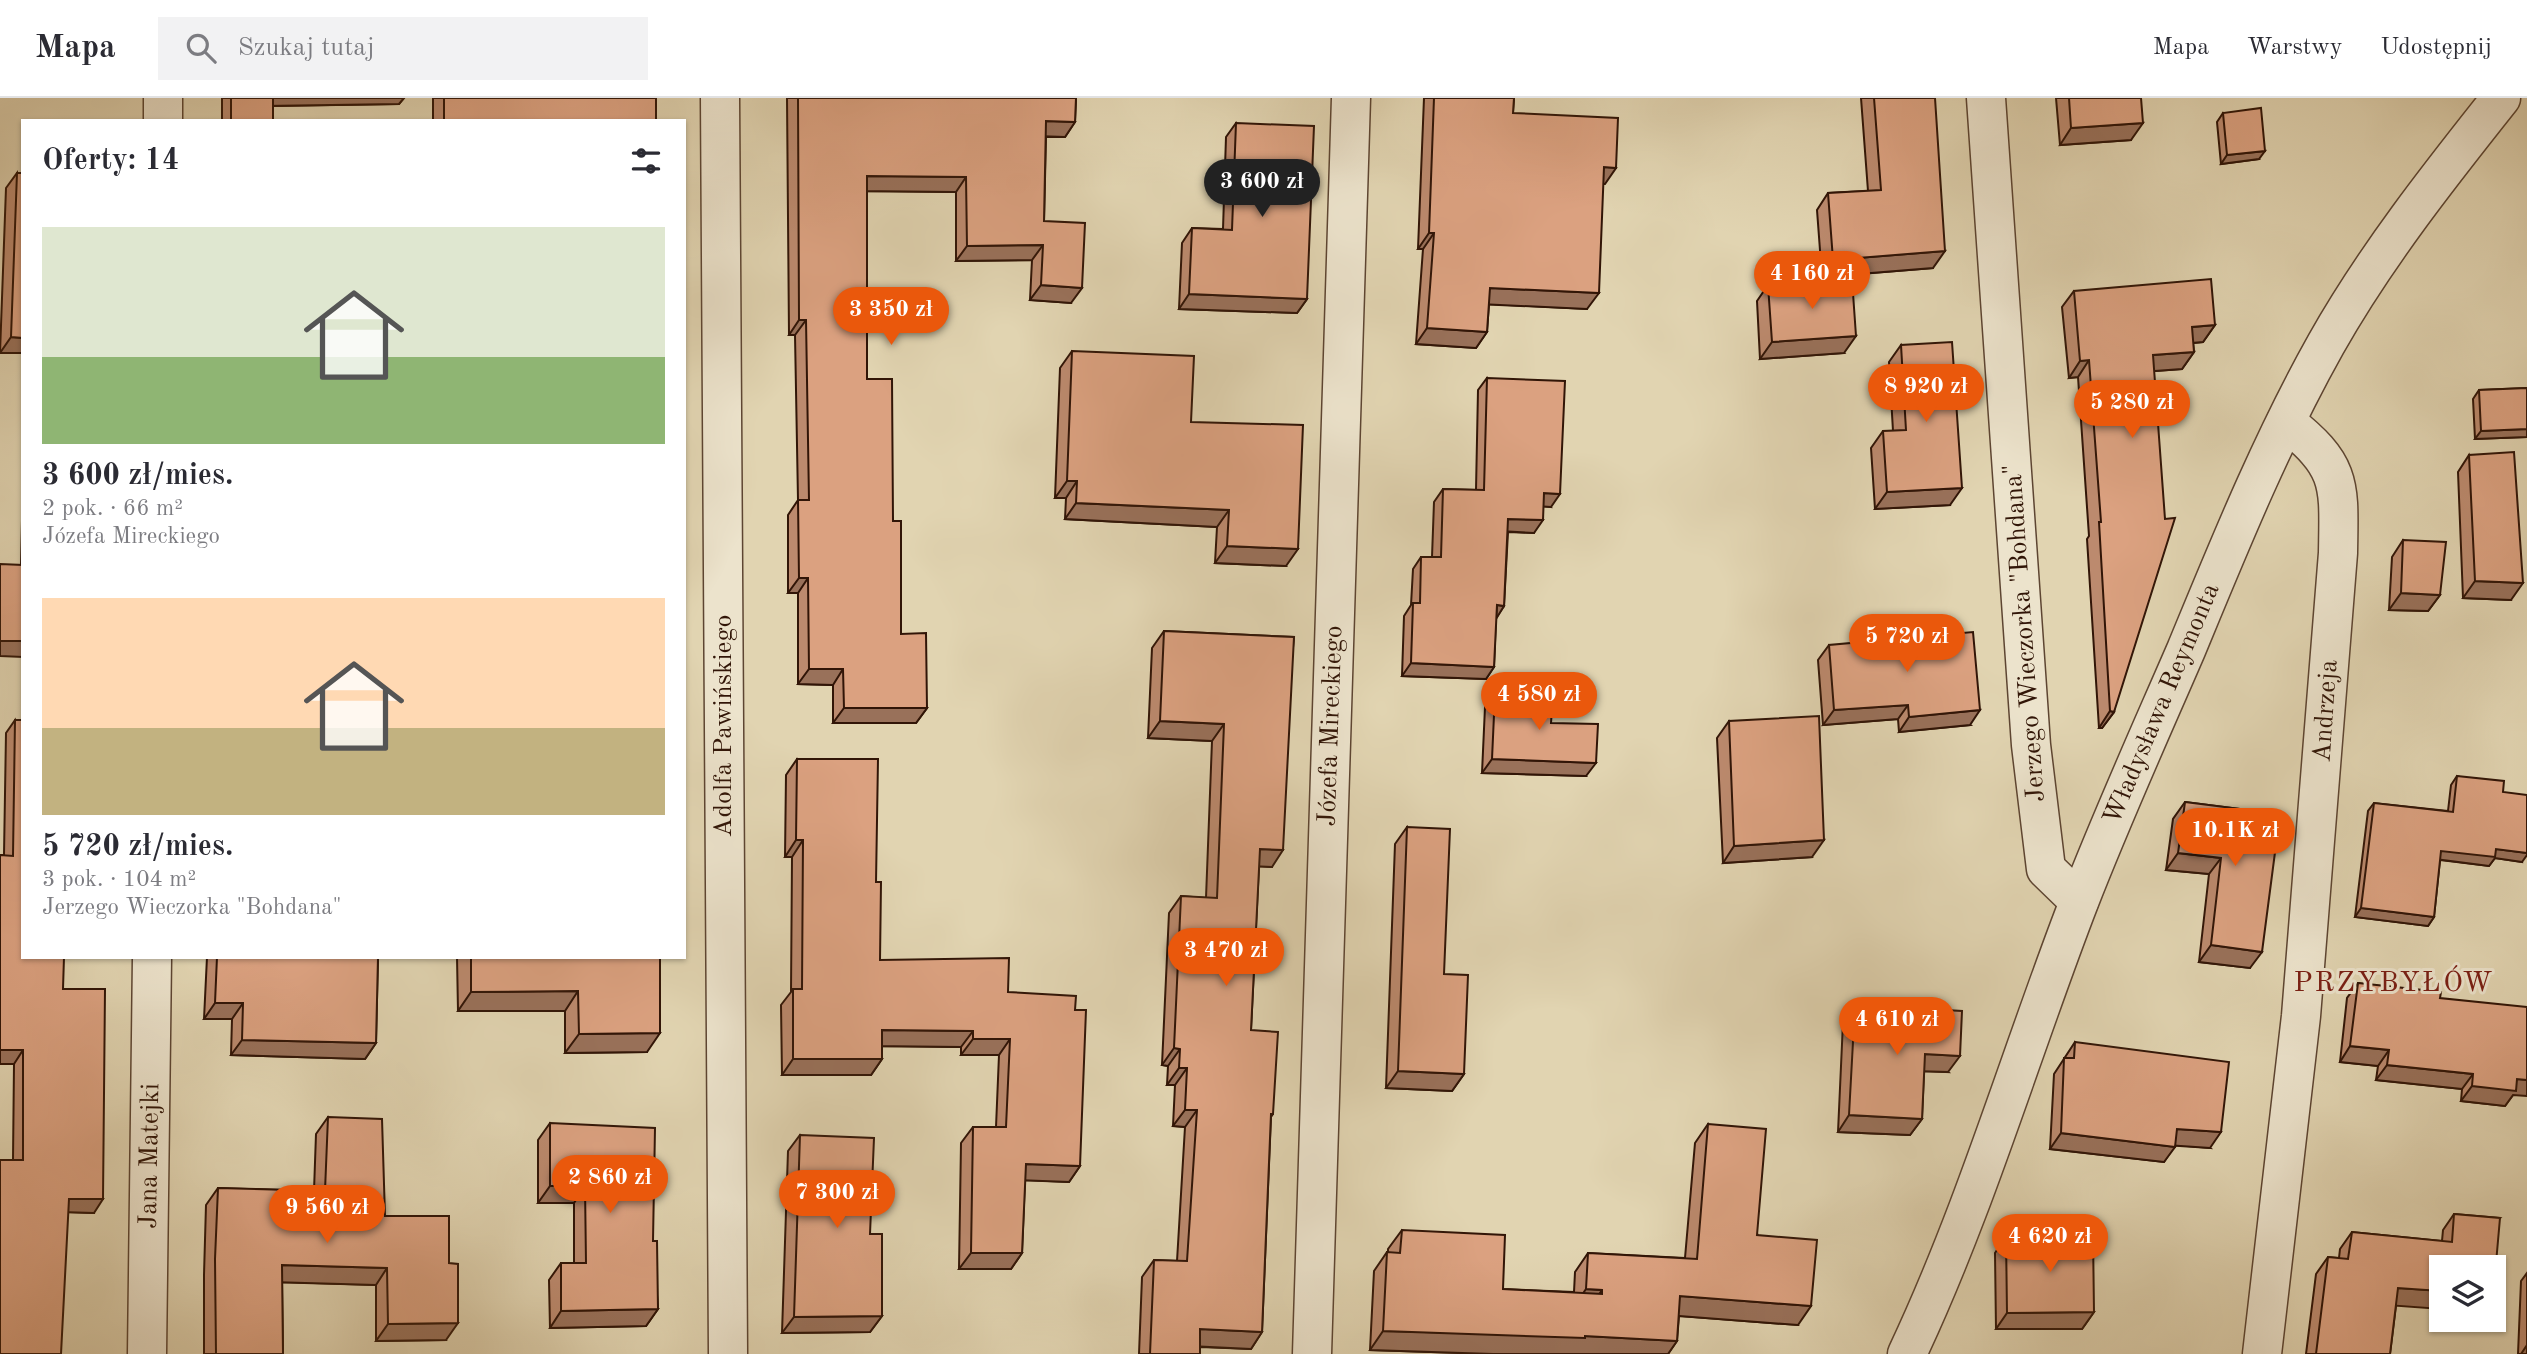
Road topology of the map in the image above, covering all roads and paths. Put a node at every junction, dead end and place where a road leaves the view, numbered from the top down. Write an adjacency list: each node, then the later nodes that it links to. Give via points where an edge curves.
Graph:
1 (163, 98): 6 (street)
2 (720, 98): 11 (street, Adolfa Pawińskiego)
3 (1350, 98): 12 (street, Józefa Mireckiego)
4 (1986, 98): 8 (street, Jerzego Wieczorka "Bohdana", via 2036,784 2046,869)
5 (2501, 98): 7 (street, Władysława Reymonta, via 2351,303)
6 (163, 119)
7 (2286, 422): 8 (street, Władysława Reymonta); 14 (street, Andrzeja, via 2314,444 2329,464 2337,489 2338,540 2301,1016)
8 (2079, 901): 13 (street, Władysława Reymonta, via 1974,1193)
9 (152, 959): 10 (street, Jana Matejki)
10 (147, 1354)
11 (728, 1354)
12 (1311, 1354)
13 (1907, 1354)
14 (2262, 1354)

